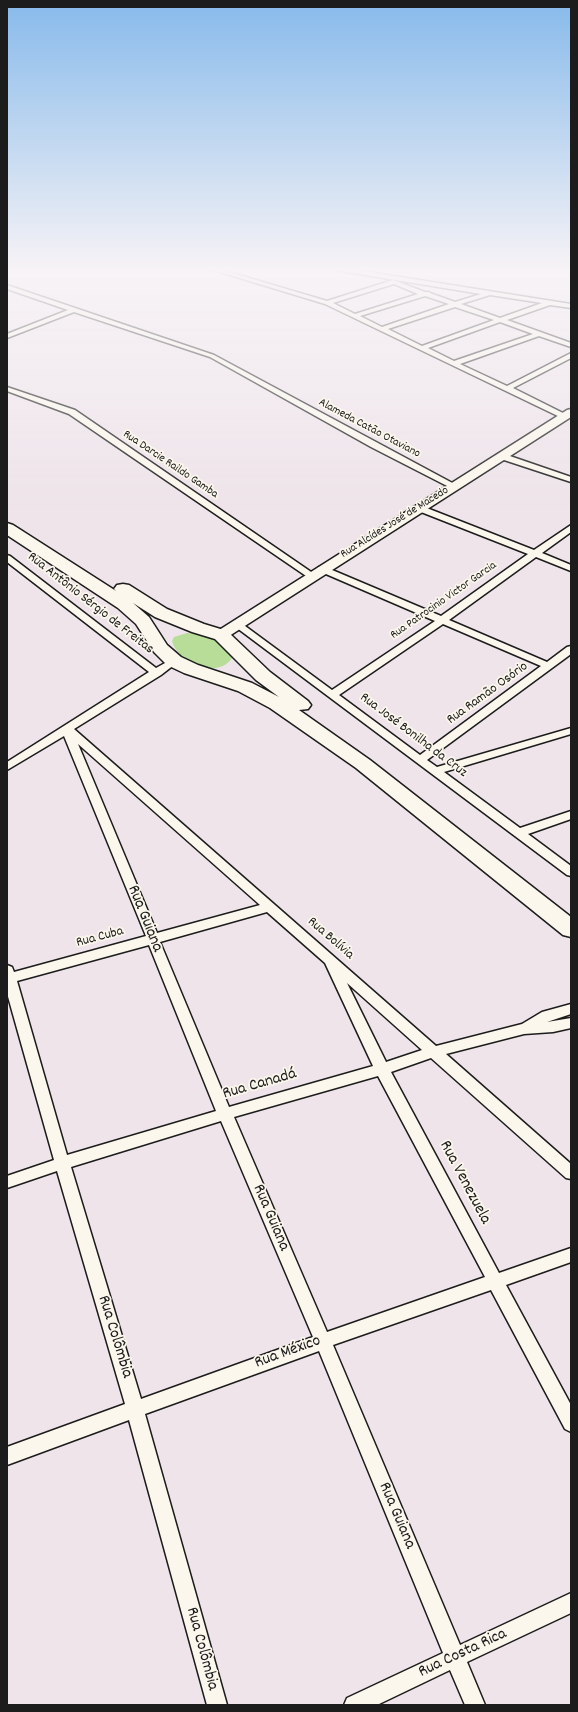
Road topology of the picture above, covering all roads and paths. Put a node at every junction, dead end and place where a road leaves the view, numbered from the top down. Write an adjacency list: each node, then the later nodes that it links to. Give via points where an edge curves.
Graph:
1 (191, 349): 11 (street, Alameda Catão Otaviano, via 212,356)
2 (424, 349): 5 (street)
3 (496, 349): 5 (street)
4 (571, 355): 6 (street)
5 (455, 363): 6 (street)
6 (508, 388): 8 (street)
7 (7, 389): 19 (street, Rua Darcie Raildo Gamba, via 72,412)
8 (568, 414): 9 (street, Rua Alcídes José de Macedo)
9 (501, 456): 10 (street); 11 (street, Rua Alcídes José de Macedo)
10 (571, 480)
11 (454, 486): 12 (street, Rua Alcídes José de Macedo)
12 (419, 508): 16 (street); 19 (street, Rua Alcídes José de Macedo)
13 (7, 515): 22 (highway, via 155,609)
14 (7, 528): 26 (highway, via 124,604 143,621)
15 (571, 528): 16 (street, Rua Patrocinio Victor Garcia)
16 (535, 554): 18 (street); 20 (street, Rua Patrocinio Victor Garcia)
17 (7, 558): 29 (street, Rua Antônio Sérgio de Freitas)
18 (571, 568)
19 (317, 573): 20 (street, Rua Darcie Raildo Gamba); 21 (street, Rua Alcídes José de Macedo)
20 (442, 620): 27 (street, Rua Darcie Raildo Gamba); 30 (street, Rua Patrocinio Victor Garcia)
21 (238, 625): 23 (street, Rua Alcídes José de Macedo); 30 (street, Rua José Bonilha da Cruz)
22 (198, 628): 23 (highway); 26 (highway, via 172,632 167,637)
23 (221, 635): 25 (highway)
24 (571, 649): 27 (street, Rua Ramão Osório)
25 (239, 650): 28 (highway, via 230,664 217,670); 40 (highway, via 263,676 382,764)
26 (168, 655): 28 (highway); 29 (street)
27 (549, 666): 33 (street, Rua Ramão Osório)
28 (201, 672): 41 (highway, via 245,687 277,704 363,764)
29 (157, 673): 31 (street)
30 (332, 695): 33 (street, Rua José Bonilha da Cruz)
31 (67, 729): 34 (street); 39 (street, Rua Bolívia); 42 (street, Rua Guiana)
32 (571, 731): 35 (street)
33 (420, 760): 35 (street, Rua José Bonilha da Cruz)
34 (7, 767)
35 (435, 771): 37 (street, Rua José Bonilha da Cruz)
36 (571, 815): 37 (street)
37 (519, 833): 38 (street, Rua José Bonilha da Cruz)
38 (571, 872)
39 (270, 907): 42 (street, Rua Cuba); 43 (street, Rua Bolívia)
40 (571, 911)
41 (571, 929)
42 (153, 940): 44 (street, Rua Cuba); 50 (street, Rua Guiana)
43 (328, 958): 48 (street, Rua Bolívia); 49 (street, Rua Venezuela)
44 (8, 975): 51 (street, Rua Colômbia)
45 (571, 1009): 47 (street, via 547,1016)
46 (571, 1023): 47 (street)
47 (524, 1029): 48 (street, Rua Canadá)
48 (433, 1052): 49 (street, Rua Canadá); 52 (street, Rua Bolívia)
49 (382, 1069): 50 (street, Rua Canadá); 55 (street, Rua Venezuela)
50 (225, 1114): 51 (street, Rua Canadá); 56 (street, Rua Guiana)
51 (62, 1163): 53 (street, Rua Canadá); 57 (street, Rua Colômbia)
52 (571, 1173)
53 (7, 1182)
54 (571, 1255): 55 (street, Rua México)
55 (496, 1282): 56 (street, Rua México); 58 (street, Rua Venezuela)
56 (322, 1341): 57 (street, Rua México); 61 (street, Rua Guiana)
57 (135, 1409): 59 (street, Rua México); 62 (street, Rua Colômbia)
58 (571, 1423)
59 (7, 1456)
60 (571, 1603): 61 (street, Rua Costa Rica)
61 (454, 1657): 63 (street, Rua Costa Rica); 64 (street, Rua Guiana)
62 (217, 1705)
63 (354, 1705)
64 (475, 1705)

